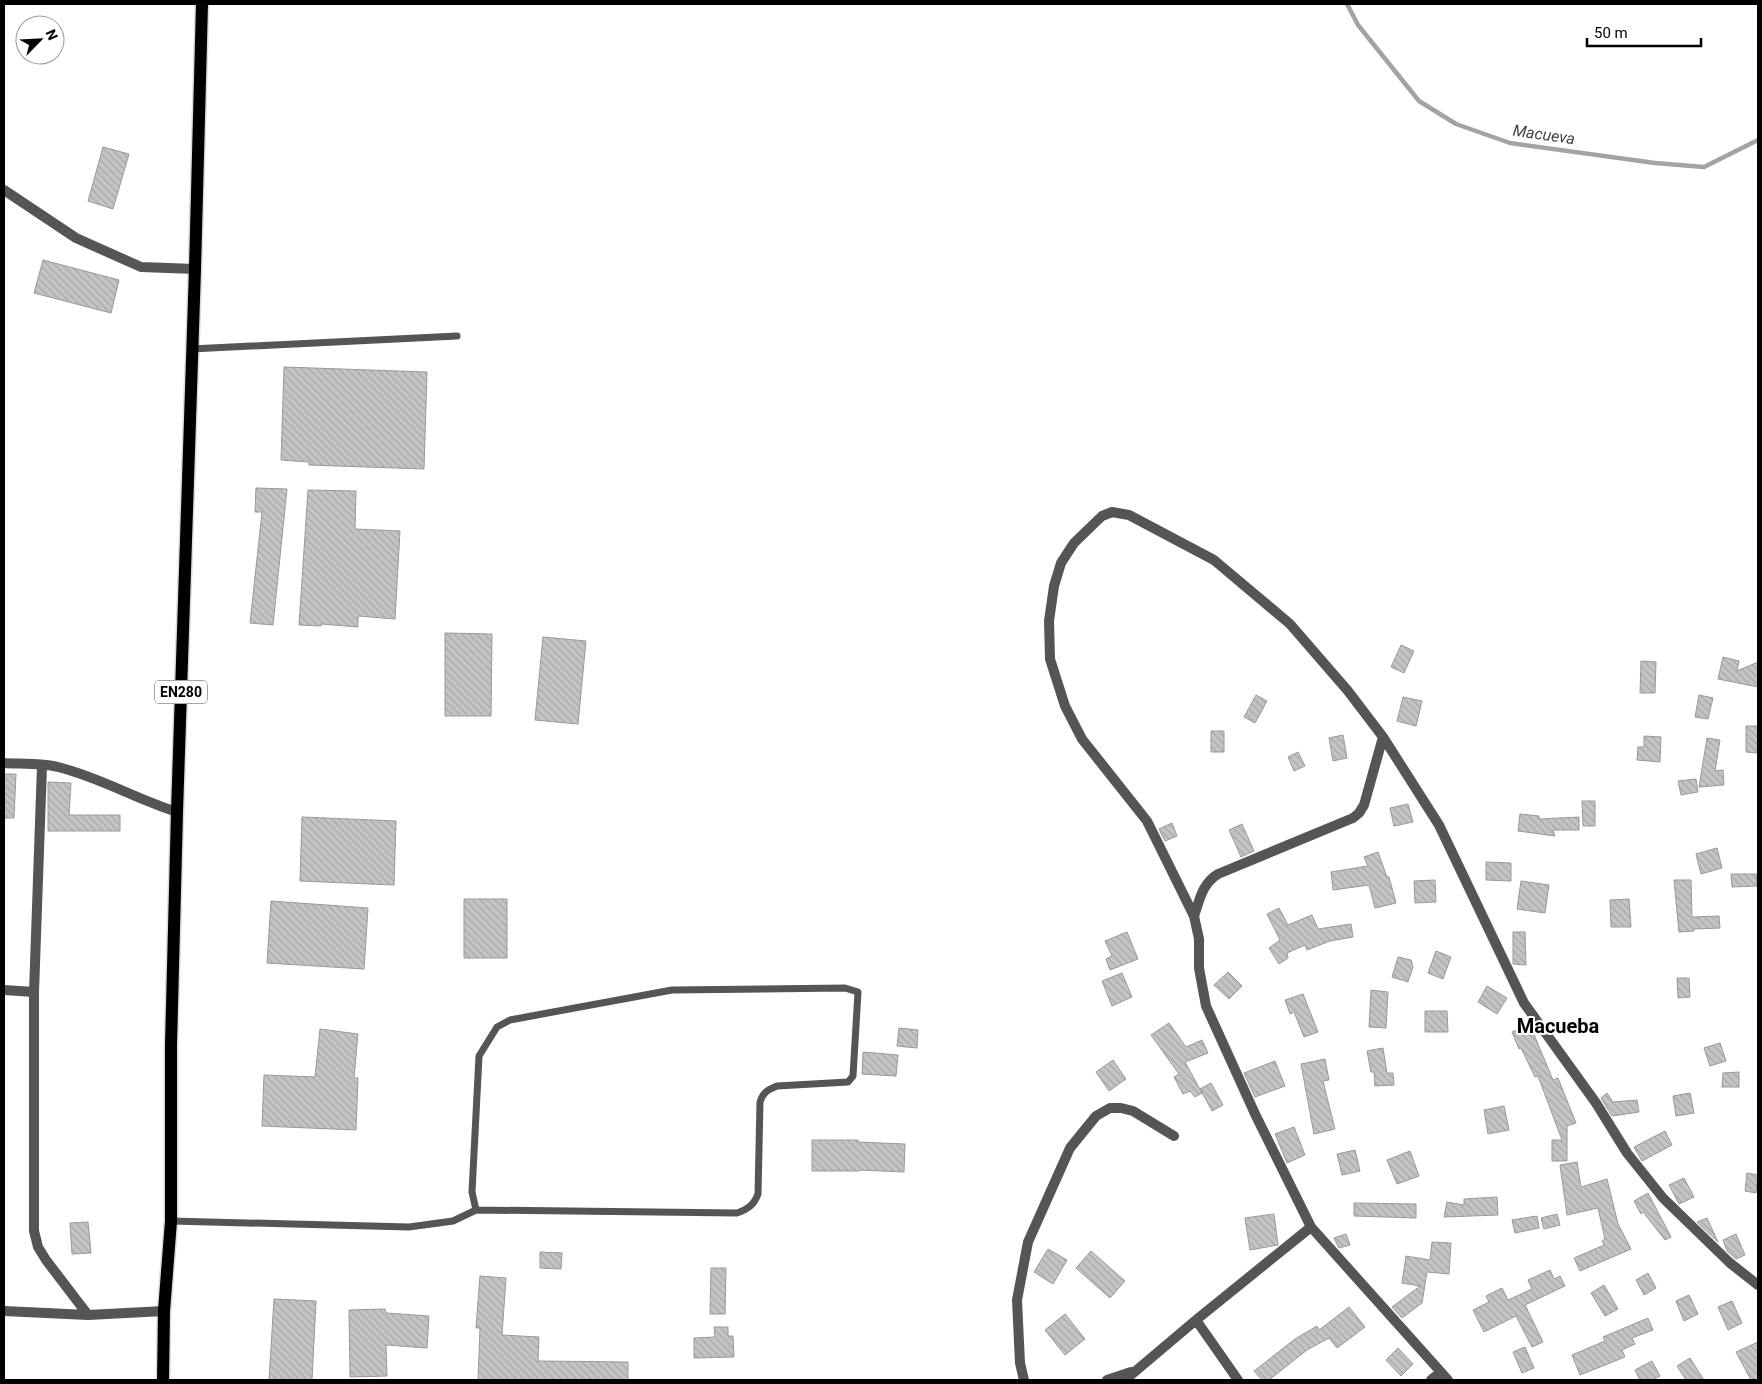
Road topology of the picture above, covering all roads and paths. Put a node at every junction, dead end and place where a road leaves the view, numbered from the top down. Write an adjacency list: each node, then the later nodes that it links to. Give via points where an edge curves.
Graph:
1 (202, 4): 3 (main road, EN280)
2 (4, 190): 3 (street, via 76,238 140,267)
3 (195, 269): 5 (main road, EN280)
4 (456, 336): 5 (lane)
5 (192, 349): 9 (main road, EN280)
6 (1383, 737): 10 (street, via 1359,813 1209,879); 10 (street, via 1290,624 1214,560 1128,515 1112,512 1096,520 1074,543 1061,564 1049,621 1050,659 1065,706 1082,739 1147,820); 17 (street, via 1439,824 1524,1003 1596,1103 1627,1153 1664,1198 1730,1263)
7 (4, 763): 8 (street)
8 (42, 766): 9 (street, via 55,766 101,780); 12 (street)
9 (177, 812): 15 (main road, EN280, via 171,1045)
10 (1194, 916): 16 (street, via 1206,1006)
11 (4, 990): 12 (street)
12 (34, 992): 20 (street, via 34,1231 46,1260)
13 (1174, 1136): 25 (street, via 1133,1111 1110,1108 1096,1116 1070,1148 1028,1242 1017,1300 1020,1363)
14 (476, 1210): 14 (lane, via 472,1192 479,1056 497,1026 510,1020 672,990 845,988 858,992 852,1079 848,1082 777,1086 762,1095 758,1194 748,1209 737,1213); 15 (lane, via 453,1221 409,1228)
15 (171, 1220): 18 (main road, EN280)
16 (1311, 1227): 21 (street); 23 (street)
17 (1758, 1285)
18 (164, 1311): 20 (street); 24 (main road, EN280)
19 (4, 1312): 20 (street)
20 (88, 1314)
21 (1196, 1320): 22 (street); 28 (street)
22 (1134, 1371): 26 (street); 27 (street)
23 (1441, 1372): 29 (street); 30 (street)
24 (163, 1380)
25 (1024, 1380)
26 (1107, 1380)
27 (1125, 1380)
28 (1238, 1380)
29 (1431, 1380)
30 (1448, 1380)

